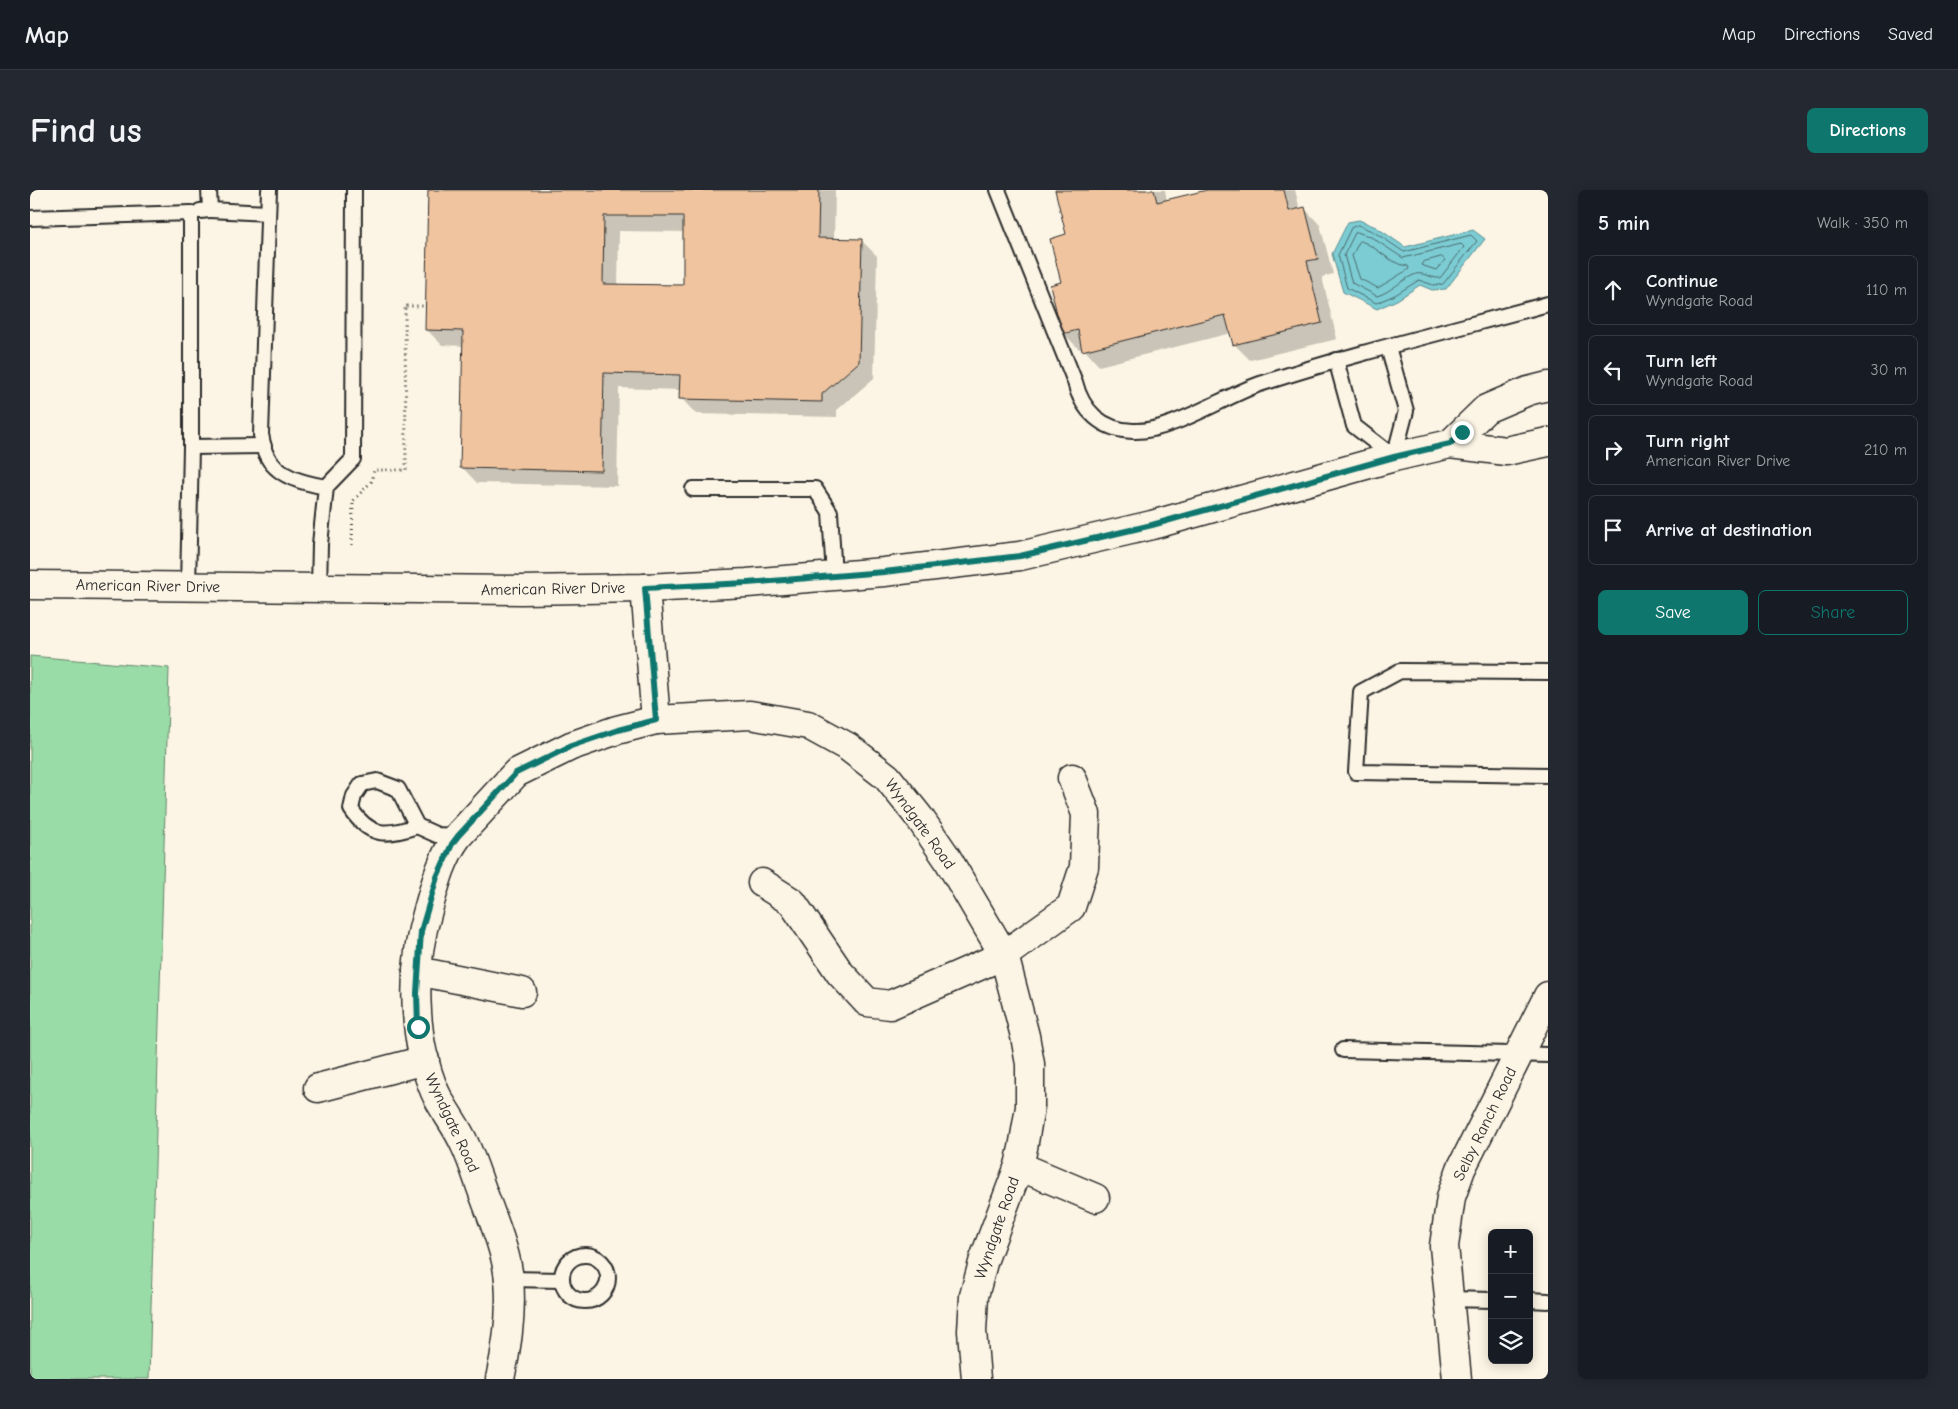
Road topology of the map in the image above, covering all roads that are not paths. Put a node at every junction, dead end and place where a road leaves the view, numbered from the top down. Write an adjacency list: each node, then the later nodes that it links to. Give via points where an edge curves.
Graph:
1 (209, 190): 5 (lane)
2 (269, 190): 7 (lane)
3 (354, 190): 18 (lane, via 353,459)
4 (998, 190): 11 (lane, via 1078,396 1090,414 1101,423 1135,432 1152,429 1258,385)
5 (210, 210): 6 (lane); 7 (lane)
6 (191, 213): 8 (lane); 15 (lane)
7 (268, 213): 16 (lane, via 261,435)
8 (30, 218)
9 (1548, 304): 10 (lane)
10 (1388, 347): 11 (lane); 17 (lane, via 1406,411)
11 (1336, 360): 17 (lane, via 1354,426)
12 (1548, 386): 14 (street, via 1486,409)
13 (1548, 442): 14 (street, American River Drive, via 1506,451)
14 (1450, 444): 17 (street, American River Drive)
15 (191, 446): 16 (lane); 22 (lane)
16 (264, 446): 18 (lane, via 278,470 307,484)
17 (1394, 457): 20 (street, American River Drive, via 1152,525 1020,556)
18 (326, 487): 23 (lane)
19 (693, 489): 20 (lane, via 815,489 830,512)
20 (834, 576): 24 (street, American River Drive)
21 (30, 585): 22 (street, American River Drive)
22 (188, 587): 23 (street, American River Drive)
23 (319, 588): 24 (street, American River Drive)
24 (645, 588): 26 (street)
25 (1548, 672): 27 (lane, via 1400,671 1361,692 1356,772)
26 (656, 720): 30 (street, Wyndgate Road, via 571,746 516,773); 32 (street, Wyndgate Road, via 750,716 808,725 848,747 887,777 919,818 947,858)
27 (1548, 775)
28 (1072, 778): 32 (street, via 1086,814 1084,867 1071,907)
29 (417, 826): 29 (lane, via 398,789 377,781 362,784 354,796 351,809 359,822 374,832 395,833); 30 (lane, via 437,835)
30 (458, 836): 33 (street, Wyndgate Road, via 434,886 421,931)
31 (762, 883): 32 (street, via 792,902 840,973 867,1002 890,1005)
32 (1004, 955): 41 (street, Wyndgate Road, via 1030,1064 1030,1107)
33 (417, 971): 34 (street); 39 (street, Wyndgate Road, via 418,1027)
34 (522, 992)
35 (1548, 996): 37 (street, Selby Ranch Road)
36 (1343, 1050): 37 (lane)
37 (1519, 1054): 38 (lane); 45 (street, Selby Ranch Road, via 1461,1169 1452,1197 1444,1246)
38 (1548, 1055)
39 (425, 1060): 40 (street); 43 (street, Wyndgate Road, via 434,1090 465,1144 507,1264)
40 (318, 1088)
41 (1019, 1166): 42 (street, Wyndgate Road); 50 (street, Wyndgate Road, via 984,1259 974,1296 972,1331)
42 (1095, 1198)
43 (509, 1279): 44 (lane); 49 (street, Wyndgate Road, via 506,1348)
44 (562, 1280)
45 (1448, 1299): 46 (lane); 51 (street, Selby Ranch Road)
46 (1488, 1300)
47 (1533, 1300): 48 (lane)
48 (1548, 1301)
49 (500, 1379)
50 (976, 1379)
51 (1457, 1379)

